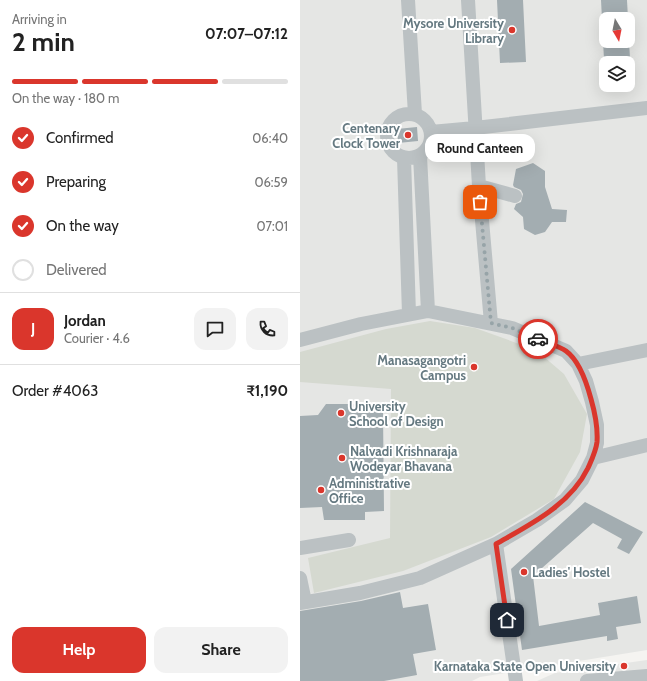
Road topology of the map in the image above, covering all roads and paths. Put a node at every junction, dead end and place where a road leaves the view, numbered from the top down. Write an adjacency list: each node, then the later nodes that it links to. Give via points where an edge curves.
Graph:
1 (399, 0): 5 (street)
2 (408, 0): 5 (street)
3 (468, 0): 6 (street)
4 (647, 108): 6 (street)
5 (411, 114): 7 (street, via 426,121); 9 (street, via 395,118 387,129 387,141 393,152)
6 (475, 128): 7 (street); 10 (street)
7 (431, 132): 8 (street, via 429,146)
8 (420, 156): 9 (street); 12 (street)
9 (404, 158): 13 (street)
10 (479, 186): 11 (street); 14 (street)
11 (515, 196)
12 (428, 311): 13 (street); 14 (street)
13 (410, 314): 15 (street)
14 (491, 323): 17 (street, via 512,328 566,351)
15 (300, 340)
16 (647, 350): 17 (street)
17 (578, 364): 19 (street, via 586,381 597,425 597,443)
18 (647, 445): 19 (street)
19 (593, 458): 21 (street, via 582,480 565,500 538,520)
20 (349, 540): 22 (street)
21 (496, 544): 24 (street, via 420,578 360,593); 26 (street)
22 (300, 548)
23 (300, 578): 24 (street)
24 (302, 603)
25 (647, 676): 27 (street)
26 (516, 681)
27 (587, 681)

